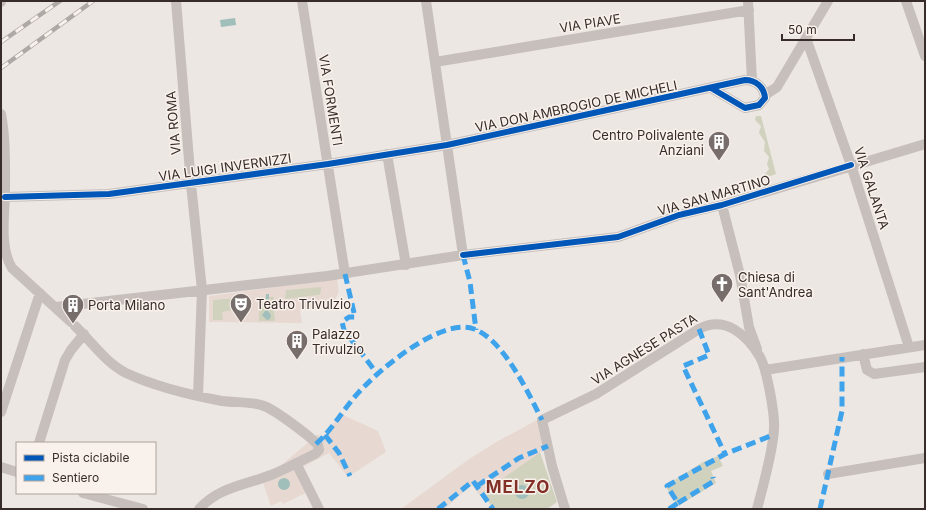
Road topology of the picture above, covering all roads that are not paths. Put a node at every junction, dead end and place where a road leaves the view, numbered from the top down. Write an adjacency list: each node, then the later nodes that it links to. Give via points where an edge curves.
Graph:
1 (176, 1): 19 (street, VIA ROMA)
2 (302, 1): 17 (street, VIA FORMENTI)
3 (426, 1): 9 (street)
4 (828, 1): 7 (street)
5 (906, 1): 8 (street)
6 (748, 6): 9 (street, VIA PIAVE); 10 (street)
7 (806, 38): 12 (street, via 776,87); 18 (street, VIA GALANTA)
8 (925, 56)
9 (435, 62): 15 (street)
10 (752, 80): 11 (street, VIA DON AMBROGIO DE MICHELI); 12 (street, via 762,88)
11 (711, 88): 12 (street, via 745,108 759,105 765,100); 15 (street, VIA DON AMBROGIO DE MICHELI)
12 (765, 95)
13 (1, 114): 20 (street)
14 (925, 144): 18 (street, VIA SAN MARTINO)
15 (447, 145): 16 (street, VIA LUIGI INVERNIZZI); 22 (street)
16 (387, 154): 17 (street, VIA LUIGI INVERNIZZI); 23 (street)
17 (328, 164): 19 (street, VIA LUIGI INVERNIZZI); 24 (street, VIA FORMENTI)
18 (851, 165): 21 (street, VIA SAN MARTINO); 30 (street, VIA GALANTA)
19 (191, 184): 20 (street, VIA LUIGI INVERNIZZI, via 101,195); 25 (street, VIA ROMA)
20 (5, 197): 26 (street, via 3,241 6,259 12,268)
21 (722, 205): 22 (street, VIA SAN MARTINO, via 680,214 618,237); 31 (street)
22 (462, 255): 23 (street, VIA SAN MARTINO)
23 (406, 264): 24 (street, VIA SAN MARTINO)
24 (345, 274): 25 (street, VIA SAN MARTINO)
25 (202, 290): 27 (street, VIA SAN MARTINO); 35 (street, VIA ROMA)
26 (40, 293): 27 (street); 36 (street)
27 (56, 307): 28 (street)
28 (84, 334): 35 (street, via 107,359 125,372 159,386); 37 (street, via 65,360)
29 (925, 344): 30 (street)
30 (909, 347): 32 (street)
31 (757, 354): 34 (street); 44 (street, VIA AGNESE PASTA, via 740,333 721,324 710,324 596,394 542,420)
32 (863, 354): 33 (street, via 867,370 874,374); 34 (street)
33 (925, 367)
34 (765, 370): 48 (street, via 774,430)
35 (198, 396): 39 (street, via 268,407 316,444 319,450)
36 (1, 412)
37 (39, 442)
38 (925, 458): 42 (street)
39 (296, 463): 46 (street, via 263,478 221,492); 47 (street)
40 (1, 467): 41 (street)
41 (16, 472)
42 (828, 474)
43 (87, 494): 45 (street)
44 (564, 508)
45 (144, 509)
46 (199, 509)
47 (319, 509)
48 (757, 509)

